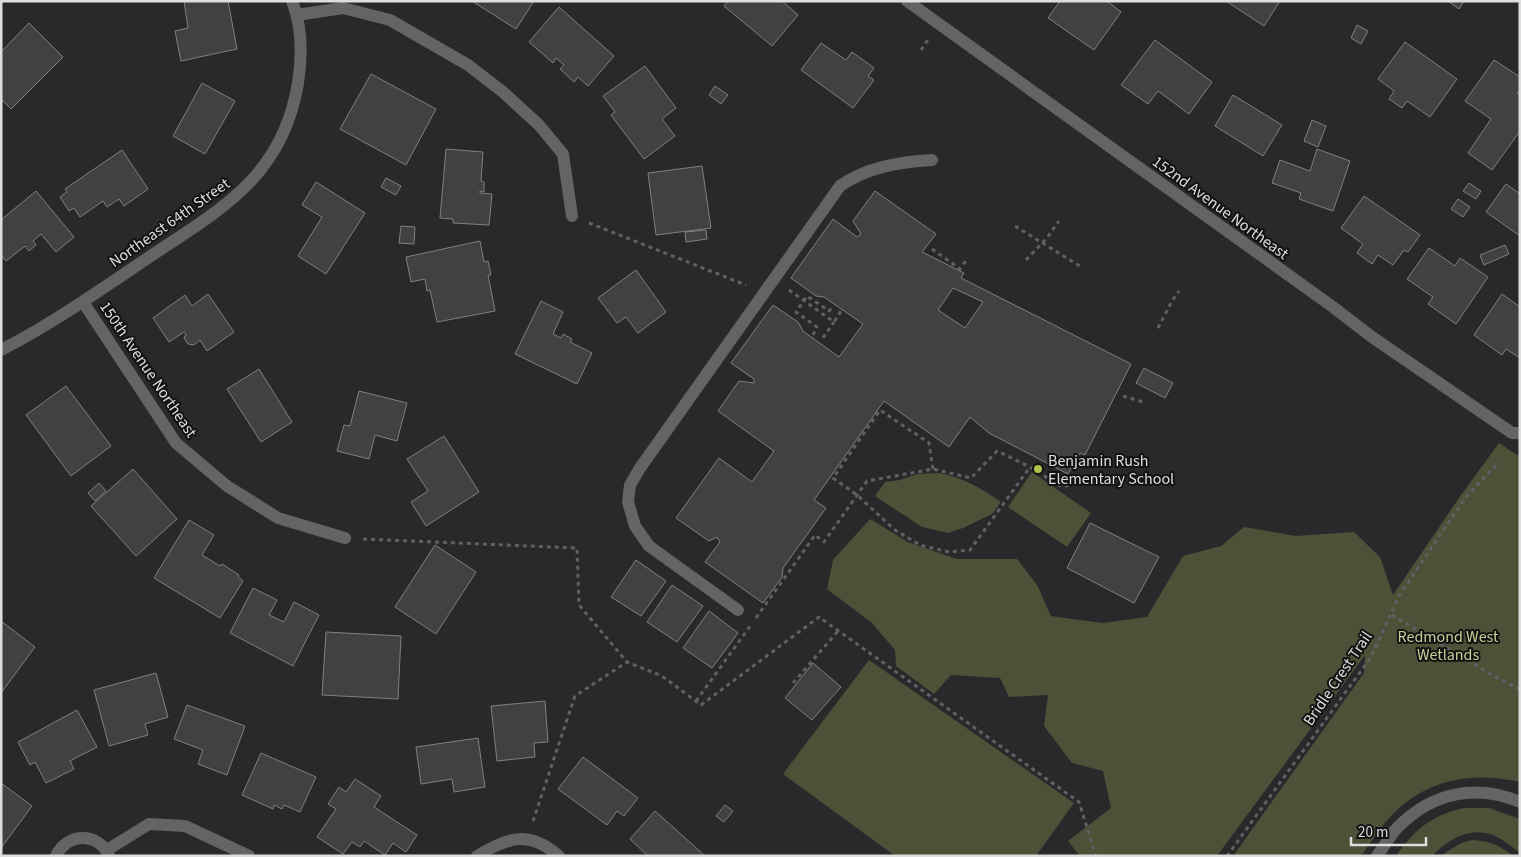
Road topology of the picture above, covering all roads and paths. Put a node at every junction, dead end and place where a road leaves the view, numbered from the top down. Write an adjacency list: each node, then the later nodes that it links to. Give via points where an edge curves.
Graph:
1 (292, 1): 3 (street, Northeast 64th Street)
2 (907, 1): 29 (street, 152nd Avenue Northeast, via 1372,338 1512,434)
3 (297, 15): 7 (street, via 343,8 390,20 468,65 539,125 563,154); 19 (street, Northeast 64th Street, via 300,66 295,99 285,129 269,160 242,191 201,223)
4 (930, 36): 5 (path)
5 (921, 50)
6 (932, 160): 36 (street, via 878,168 840,186 630,485 628,502 635,526 648,546)
7 (572, 216): 15 (path, via 748,285)
8 (1059, 221): 10 (path)
9 (1015, 226): 10 (path)
10 (1042, 242): 13 (path); 14 (path)
11 (932, 249): 12 (path, via 960,269)
12 (968, 258)
13 (1026, 260)
14 (1083, 268)
15 (752, 280)
16 (784, 286): 18 (path)
17 (1179, 290): 23 (path)
18 (804, 301): 20 (path, via 807,296 829,312); 22 (path); 24 (path, via 796,312 817,327)
19 (83, 302): 26 (street, Northeast 64th Street); 35 (street, 150th Avenue Northeast, via 176,443 227,486 278,518)
20 (833, 306)
21 (841, 311): 22 (path)
22 (834, 322): 25 (path)
23 (1158, 328)
24 (813, 335)
25 (823, 338)
26 (1, 350)
27 (1123, 396): 28 (path)
28 (1143, 402)
29 (1520, 433)
30 (1499, 462): 37 (path, Bridle Crest Trail, via 1465,498 1400,596)
31 (1030, 467): 32 (path, via 998,451 971,478); 33 (path, via 1062,488); 34 (path, via 970,550 949,552 920,544 895,530)
32 (933, 469): 34 (path, via 867,481); 34 (path, via 930,443 880,410 833,478)
33 (1088, 480)
34 (857, 495): 42 (path, via 824,542 814,534)
35 (345, 538): 39 (path, via 577,548 579,605)
36 (738, 610)
37 (1392, 615): 41 (path); 51 (path, Bridle Crest Trail, via 1370,657)
38 (838, 631): 40 (path); 42 (path, via 818,617 702,705); 50 (path, via 1079,802)
39 (627, 662): 42 (path, via 662,676); 44 (path, via 575,696)
40 (793, 683)
41 (1520, 689)
42 (696, 701)
43 (1520, 802): 52 (street, via 1504,795 1481,792 1451,795 1419,810 1397,828)
44 (527, 838): 45 (street); 49 (street, via 500,842)
45 (554, 852)
46 (108, 853): 47 (street, via 100,843 91,838 81,838 71,840); 48 (street, via 149,824 184,826)
47 (56, 856)
48 (249, 856)
49 (477, 856)
50 (1096, 856)
51 (1226, 856)
52 (1378, 856)

